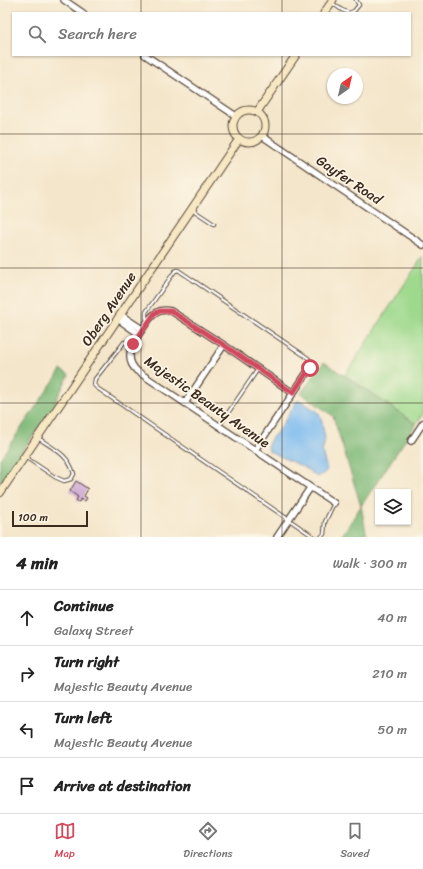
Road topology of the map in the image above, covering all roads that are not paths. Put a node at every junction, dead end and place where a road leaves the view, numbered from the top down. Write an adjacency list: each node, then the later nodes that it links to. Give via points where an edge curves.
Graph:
1 (64, 0): 4 (street)
2 (356, 0): 7 (lane, via 359,5)
3 (332, 1): 5 (street); 6 (lane)
4 (82, 12)
5 (325, 12)
6 (347, 12)
7 (352, 12)
8 (146, 56): 11 (street)
9 (295, 56): 10 (street)
10 (257, 112): 11 (street, via 243,111); 12 (street, via 264,120)
11 (236, 116): 13 (street, via 233,129)
12 (262, 136): 13 (street, via 252,142 243,142); 16 (street, Gayfer Road)
13 (239, 139): 14 (street, Oberg Avenue)
14 (192, 209): 15 (lane); 17 (street, Oberg Avenue)
15 (214, 224)
16 (423, 245)
17 (119, 317): 19 (street); 28 (street, Oberg Avenue)
18 (148, 322): 19 (street, Majestic Beauty Avenue); 21 (street, Majestic Beauty Avenue, via 155,313 171,311); 22 (lane, via 146,312 178,270 308,358 312,363)
19 (141, 332): 20 (street, Majestic Beauty Avenue)
20 (133, 344): 25 (street, Majestic Beauty Avenue, via 130,356 134,367); 35 (lane, via 124,342 95,379 94,385)
21 (224, 345): 23 (street, Majestic Beauty Avenue); 25 (street)
22 (310, 368): 24 (street)
23 (258, 369): 24 (street, Majestic Beauty Avenue); 27 (lane)
24 (293, 393): 30 (street)
25 (185, 403): 27 (street, Majestic Beauty Avenue)
26 (423, 423): 29 (street)
27 (219, 426): 30 (street, Majestic Beauty Avenue)
28 (38, 438): 31 (street, Oberg Avenue); 31 (lane, via 65,456 72,466 74,474 71,479 64,481 55,477)
29 (411, 441)
30 (255, 450): 32 (street, Majestic Beauty Avenue)
31 (25, 457): 33 (street, Oberg Avenue)
32 (310, 488): 34 (street, Majestic Beauty Avenue); 35 (street)
33 (0, 493)
34 (334, 503): 38 (lane)
35 (288, 520): 36 (street); 37 (lane)
36 (277, 537)
37 (314, 537)
38 (321, 537)

